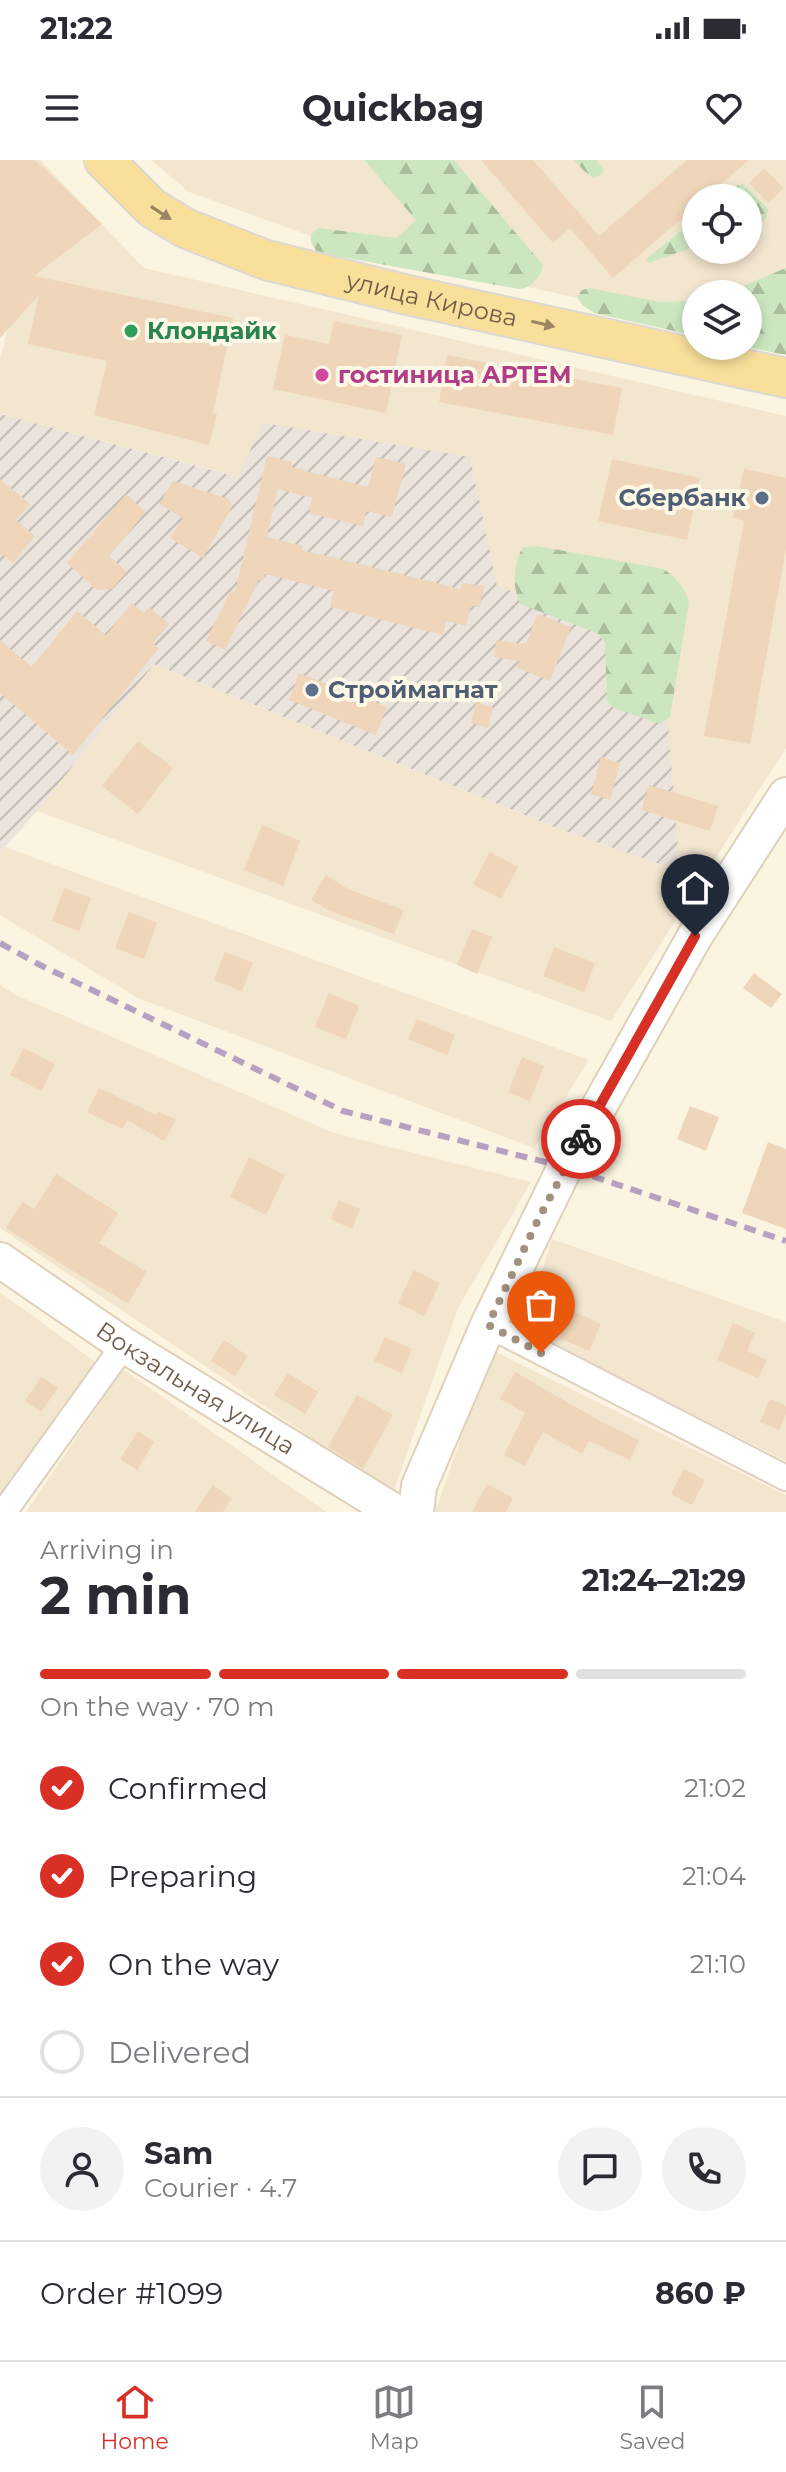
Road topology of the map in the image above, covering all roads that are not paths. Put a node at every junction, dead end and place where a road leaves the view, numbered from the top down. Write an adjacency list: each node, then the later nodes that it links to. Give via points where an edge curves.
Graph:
1 (104, 160): 2 (main road, улица Кирова, one-way to 2, via 152,208 185,228 266,260)
2 (786, 378)
3 (786, 795): 5 (main road, via 695,936 565,1167)
4 (0, 1260): 6 (main road, Вокзальная улица)
5 (488, 1325): 7 (street); 10 (main road, via 419,1486)
6 (124, 1345): 8 (street); 9 (main road, Вокзальная улица)
7 (786, 1478)
8 (4, 1512)
9 (395, 1512)
10 (416, 1512)

